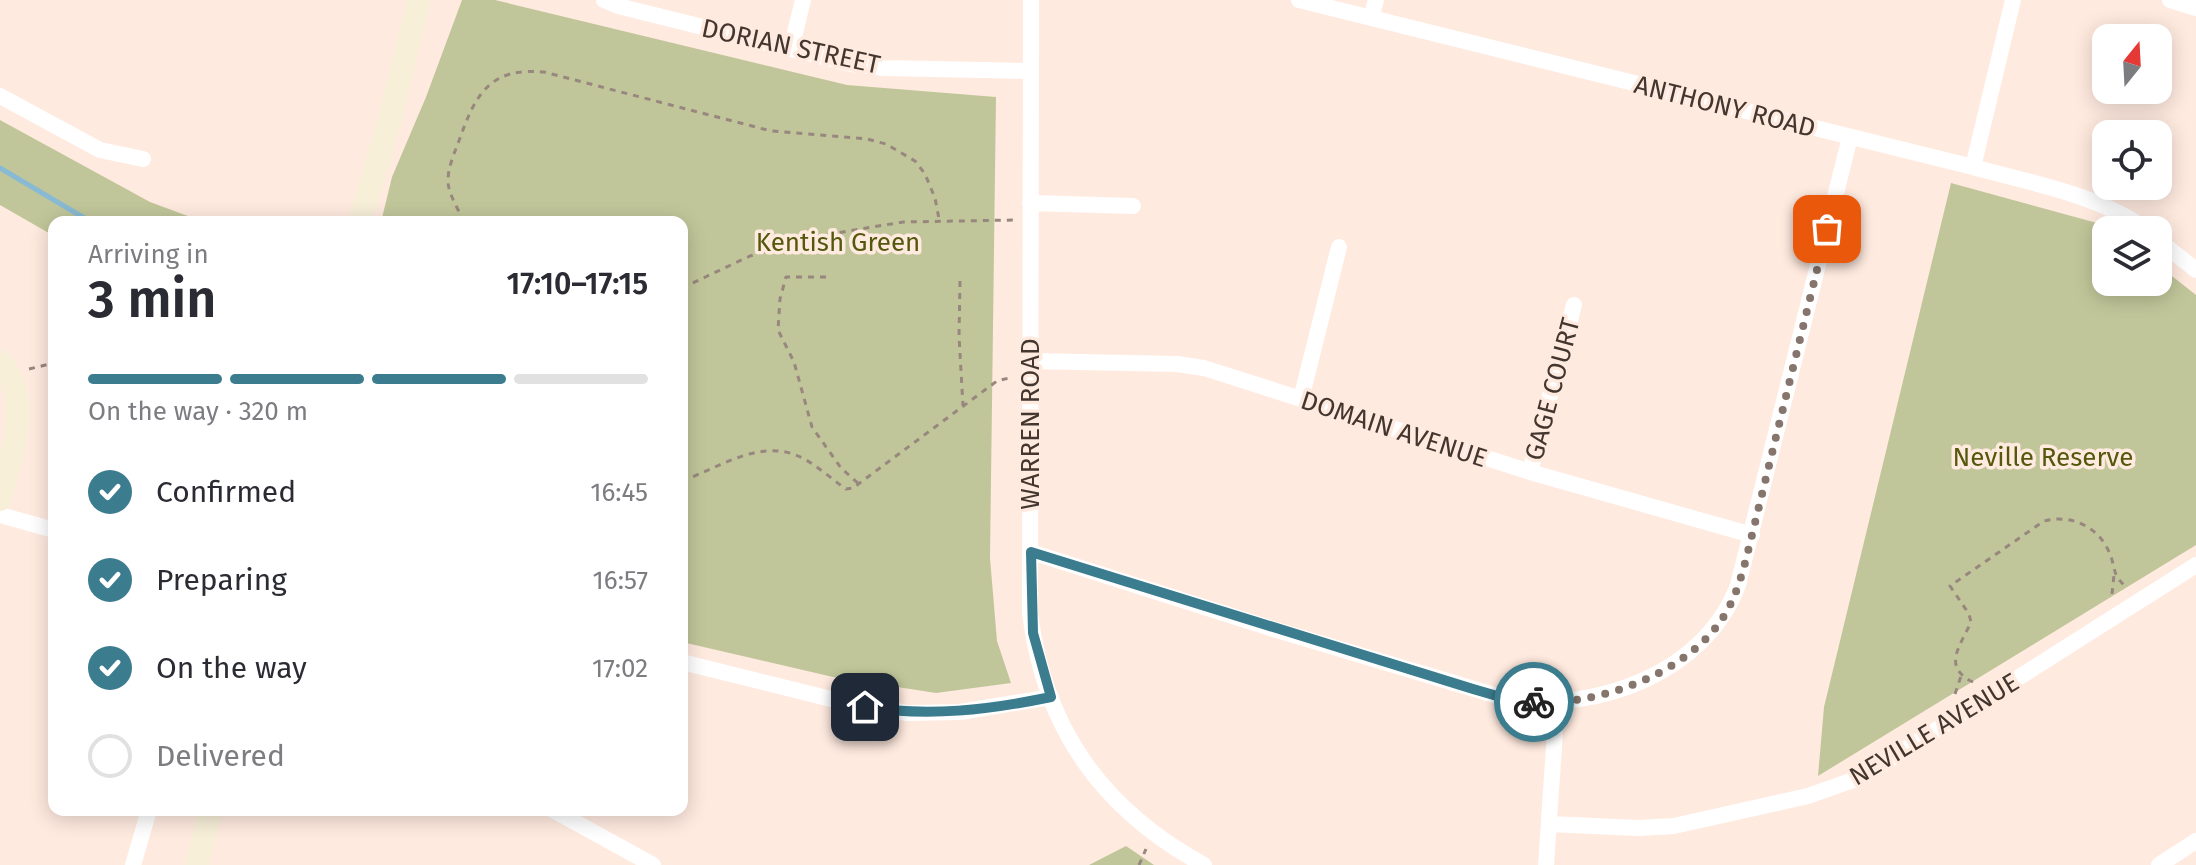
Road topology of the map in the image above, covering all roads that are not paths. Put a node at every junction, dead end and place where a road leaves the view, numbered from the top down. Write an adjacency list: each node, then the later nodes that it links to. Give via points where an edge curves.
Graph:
1 (405, 0): 18 (main road, via 370,153)
2 (419, 0): 18 (main road)
3 (604, 0): 12 (street, DORIAN STREET)
4 (803, 0): 12 (street)
5 (1031, 0): 13 (street, WARREN ROAD)
6 (1299, 0): 11 (street, ANTHONY ROAD)
7 (1376, 0): 11 (street)
8 (2013, 0): 17 (street)
9 (2170, 0): 10 (street)
10 (2196, 8)
11 (1371, 18): 15 (street, ANTHONY ROAD)
12 (791, 49): 13 (street, DORIAN STREET, via 884,68)
13 (1029, 71): 19 (street, WARREN ROAD)
14 (0, 96): 16 (street, via 100,150)
15 (1850, 137): 17 (street, ANTHONY ROAD); 34 (street)
16 (143, 159)
17 (1973, 167): 22 (street, ANTHONY ROAD)
18 (368, 188): 21 (main road)
19 (1030, 203): 20 (street); 28 (street, WARREN ROAD)
20 (1133, 206)
21 (361, 216)
22 (2122, 216)
23 (1339, 247): 29 (street)
24 (2172, 251): 25 (street)
25 (2196, 270)
26 (1574, 305): 30 (street, GAGE COURT)
27 (5, 368): 31 (main road, via 17,395 18,423)
28 (1030, 369): 29 (street, DOMAIN AVENUE, via 1190,365); 35 (street, WARREN ROAD)
29 (1301, 399): 30 (street, DOMAIN AVENUE)
30 (1530, 472): 34 (street, DOMAIN AVENUE)
31 (0, 499)
32 (0, 515): 33 (street)
33 (48, 528)
34 (1752, 535): 39 (street, via 1728,609 1692,651 1627,687)
35 (1031, 552): 38 (street, WARREN ROAD, via 1033,633); 39 (street, via 1484,693)
36 (2196, 565): 43 (street, NEVILLE AVENUE, via 1846,783 1783,803 1674,826)
37 (688, 663): 38 (street, via 907,713 960,712)
38 (1051, 697): 48 (street, WARREN ROAD, via 1075,748 1124,810)
39 (1557, 702): 43 (street)
40 (147, 816): 45 (street)
41 (209, 816): 46 (main road)
42 (564, 816): 47 (street)
43 (1549, 824): 49 (street)
44 (2196, 841): 50 (street)
45 (133, 865)
46 (197, 865)
47 (653, 865)
48 (1204, 865)
49 (1546, 865)
50 (2159, 865)

